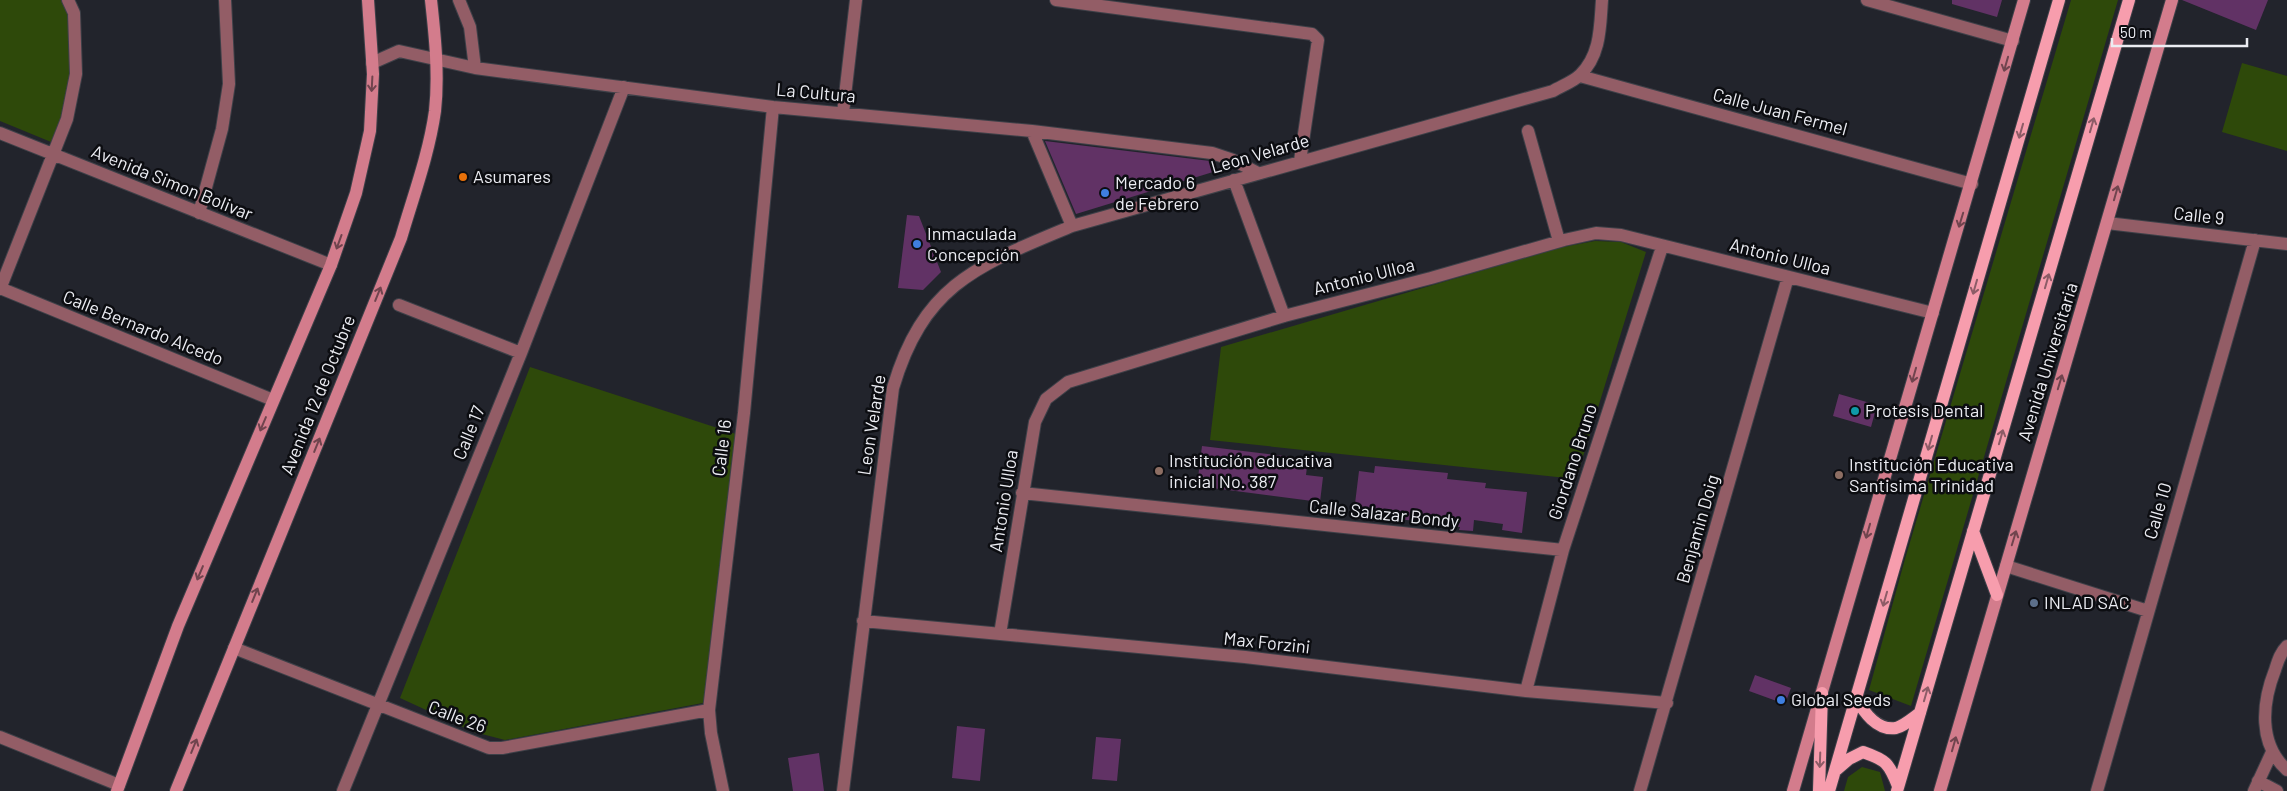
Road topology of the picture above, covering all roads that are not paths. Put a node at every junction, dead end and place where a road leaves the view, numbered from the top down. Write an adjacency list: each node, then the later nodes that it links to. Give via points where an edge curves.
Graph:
1 (68, 0): 25 (street, via 74,13 76,74 67,119)
2 (225, 0): 30 (street, via 229,84 222,129)
3 (368, 0): 16 (main road)
4 (431, 0): 15 (main road, Avenida 12 de Octubre)
5 (459, 0): 17 (street, via 470,27)
6 (856, 0): 21 (street)
7 (1056, 0): 26 (street, via 1316,36)
8 (1602, 0): 18 (street, Leon Velarde, via 1600,36 1593,57)
9 (1868, 0): 14 (street)
10 (2024, 0): 14 (main road)
11 (2059, 0): 57 (main road, one-way to 57)
12 (2129, 0): 46 (main road, Avenida Universitaria, one-way to 12)
13 (2172, 0): 31 (main road, Avenida Universitaria, one-way to 13)
14 (2012, 41): 29 (main road, one-way to 29)
15 (435, 58): 16 (street, La Cultura, via 399,51); 17 (street, La Cultura); 54 (main road, Avenida 12 de Octubre, one-way to 15, via 401,238 434,112)
16 (372, 63): 37 (main road, one-way to 37, via 370,131 356,193)
17 (475, 68): 19 (street, La Cultura)
18 (1580, 76): 26 (street, Leon Velarde, via 1553,91); 29 (street, Calle Juan Fermel)
19 (624, 87): 20 (street, La Cultura); 43 (street, Calle 17)
20 (773, 107): 21 (street, La Cultura); 60 (street, Calle 16, via 744,413)
21 (843, 113): 22 (street, La Cultura)
22 (1032, 131): 27 (street, La Cultura, via 1212,153); 32 (street)
23 (1528, 131): 34 (street)
24 (0, 133): 25 (street, Avenida Simon Bolivar)
25 (55, 155): 30 (street, Avenida Simon Bolivar); 39 (street)
26 (1300, 161): 27 (street, Leon Velarde)
27 (1258, 173): 28 (street, Leon Velarde)
28 (1234, 180): 32 (street, Leon Velarde); 42 (street)
29 (1972, 184): 41 (main road, one-way to 41)
30 (199, 213): 37 (street, Avenida Simon Bolivar)
31 (2108, 223): 33 (street, Calle 9); 48 (main road, Avenida Universitaria, one-way to 31)
32 (1072, 226): 51 (street, Leon Velarde, via 1002,255 956,283 927,313 912,338 893,388)
33 (2255, 240): 35 (street, Calle 9); 50 (street, Calle 10)
34 (1559, 241): 36 (street, Antonio Ulloa, via 1596,233 1621,235); 42 (street, Antonio Ulloa)
35 (2287, 244)
36 (1662, 246): 38 (street, Antonio Ulloa); 47 (street, Giordano Bruno)
37 (331, 265): 44 (main road)
38 (1788, 277): 41 (street, Antonio Ulloa); 58 (street, Benjamin Doig)
39 (0, 288): 44 (street, Calle Bernardo Alcedo)
40 (399, 305): 43 (street)
41 (1933, 313): 56 (main road, one-way to 56)
42 (1284, 316): 45 (street, Antonio Ulloa, via 1068,382 1046,399 1035,422)
43 (520, 354): 59 (street, Calle 17)
44 (273, 400): 67 (main road, one-way to 67, via 178,626)
45 (1022, 493): 47 (street, Calle Salazar Bondy); 52 (street, Antonio Ulloa)
46 (1974, 531): 49 (main road); 61 (main road, Avenida Universitaria, one-way to 46)
47 (1563, 550): 55 (street, Giordano Bruno)
48 (2006, 566): 49 (main road, Avenida Universitaria); 50 (street)
49 (1997, 595): 77 (main road, Avenida Universitaria, one-way to 49)
50 (2148, 611): 78 (street, Calle 10)
51 (863, 621): 52 (street, Max Forzini); 72 (street, Leon Velarde)
52 (1000, 634): 55 (street, Max Forzini, via 1245,657)
53 (2287, 646): 63 (street, via 2267,692 2264,715)
54 (234, 648): 59 (street, Calle 26); 69 (main road, Avenida 12 de Octubre, one-way to 54)
55 (1526, 691): 58 (street, Max Forzini)
56 (1822, 694): 74 (main road); 75 (main road, one-way to 75)
57 (1856, 698): 61 (main road, via 1864,712 1886,727 1896,728); 65 (main road)
58 (1667, 703): 73 (street, Benjamin Doig)
59 (376, 705): 60 (street, Calle 26, via 489,748); 70 (street, Calle 17)
60 (709, 710): 71 (street, Calle 16, via 710,733)
61 (1920, 713): 68 (main road, Avenida Universitaria)
62 (0, 737): 67 (street)
63 (2272, 752): 64 (street); 66 (street)
64 (2287, 770)
65 (1835, 771): 68 (main road, via 1863,752 1884,760 1892,768); 76 (main road)
66 (2256, 786): 79 (street)
67 (118, 788)
68 (1898, 789)
69 (176, 791)
70 (343, 791)
71 (723, 791)
72 (843, 791)
73 (1640, 791)
74 (1794, 791)
75 (1819, 791)
76 (1829, 791)
77 (1940, 791)
78 (2096, 791)
79 (2277, 791)

